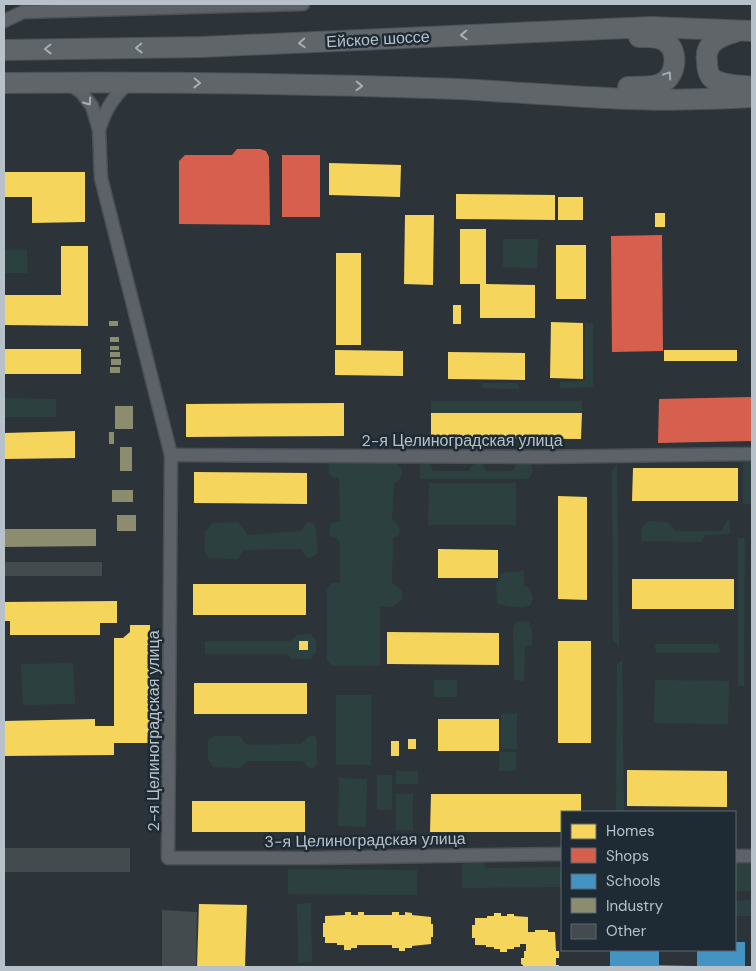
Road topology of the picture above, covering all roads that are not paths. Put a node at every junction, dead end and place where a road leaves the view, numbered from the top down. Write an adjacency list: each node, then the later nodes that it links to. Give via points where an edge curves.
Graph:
1 (303, 4): 2 (street, via 22,12)
2 (4, 21)
3 (746, 31): 4 (main road, Ейское шоссе, via 651,27); 9 (main road, via 723,35 713,41 706,59 711,77 723,83)
4 (513, 33): 5 (main road, Ейское шоссе, one-way to 5, via 201,48); 10 (main road, one-way to 4, via 662,84 672,72 674,54 670,45 656,37)
5 (4, 50)
6 (130, 81): 7 (main road); 10 (main road, one-way to 10, via 320,84); 12 (street, 2-я Целиноградская улица, via 113,98)
7 (66, 82): 8 (main road); 12 (street, 2-я Целиноградская улица, one-way to 12, via 81,92 92,106)
8 (4, 83)
9 (752, 87)
10 (519, 93): 11 (main road, via 632,99)
11 (752, 97)
12 (99, 130): 13 (street, 2-я Целиноградская улица, via 101,178)
13 (171, 454): 14 (street, 2-я Целиноградская улица, via 537,457); 18 (street, 2-я Целиноградская улица)
14 (752, 454)
15 (561, 854): 18 (street, 3-я Целиноградская улица)
16 (736, 856): 17 (street)
17 (752, 856)
18 (168, 858)

